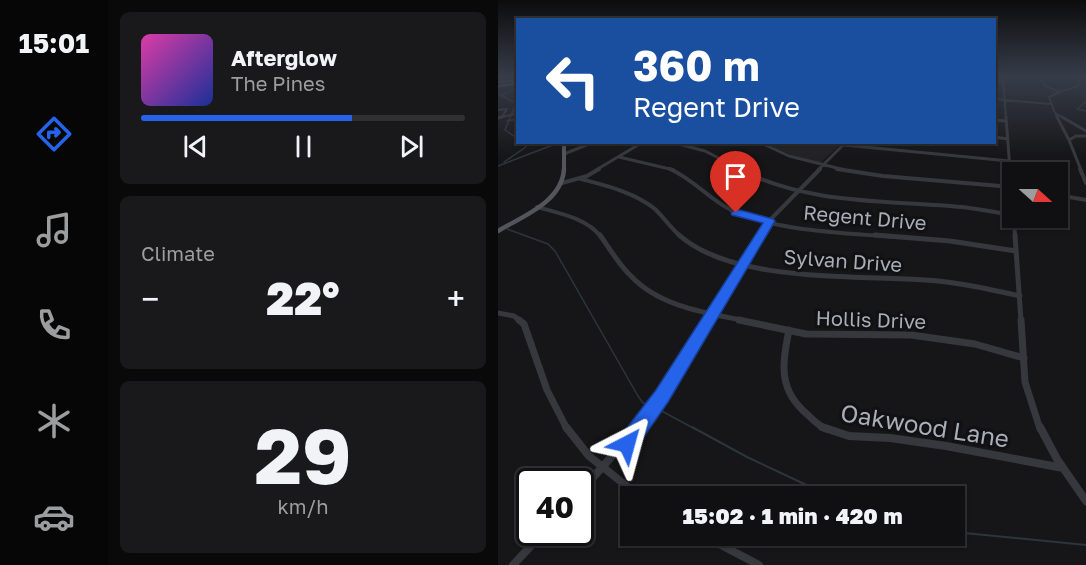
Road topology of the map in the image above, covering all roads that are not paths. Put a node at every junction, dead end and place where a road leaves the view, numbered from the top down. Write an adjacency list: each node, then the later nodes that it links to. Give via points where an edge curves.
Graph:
1 (1004, 103): 8 (street)
2 (1044, 103): 3 (street)
3 (1050, 104): 5 (street)
4 (498, 110): 6 (street, via 507,109)
5 (1055, 113): 9 (street); 13 (street)
6 (502, 117)
7 (996, 120): 8 (street)
8 (1006, 122): 12 (street)
9 (1086, 131)
10 (1086, 135): 13 (street)
11 (996, 137): 12 (street)
12 (1008, 139): 22 (street)
13 (1069, 140): 24 (street)
14 (564, 144): 20 (main road)
15 (589, 144): 20 (street)
16 (640, 144): 21 (street)
17 (679, 144): 29 (street, via 705,151 756,178)
18 (763, 144): 23 (street)
19 (845, 144): 22 (street); 23 (street)
20 (564, 154): 26 (main road)
21 (619, 157): 25 (street); 34 (street, Regent Drive, via 674,171 727,208)
22 (1009, 161)
23 (822, 166): 28 (street, via 870,175); 29 (street)
24 (1083, 170): 27 (street)
25 (580, 179): 26 (street); 38 (street, Sylvan Drive, via 633,195 662,215 691,245)
26 (562, 183): 32 (main road)
27 (1086, 183)
28 (1002, 186)
29 (798, 190): 33 (street, via 860,201 962,207); 34 (street)
30 (1068, 197): 31 (street)
31 (1086, 200)
32 (537, 207): 36 (main road); 41 (street, Hollis Drive, via 577,219 597,231 629,275 657,297)
33 (1002, 214)
34 (769, 221): 37 (street, Regent Drive, via 826,232 959,240); 38 (street)
35 (1014, 228): 37 (street)
36 (498, 231)
37 (1016, 251): 39 (street)
38 (745, 264): 39 (street, Sylvan Drive, via 811,275 925,279); 41 (street)
39 (1020, 296): 43 (street)
40 (498, 313): 47 (street, via 514,316 524,324 565,426)
41 (713, 314): 42 (street, Hollis Drive); 44 (street)
42 (789, 330): 43 (street, Hollis Drive, via 824,336 911,334); 46 (street, Oakwood Lane, via 782,363 788,393 821,427 849,436 946,446)
43 (1024, 358): 46 (street, via 1034,418)
44 (662, 396): 45 (street)
45 (645, 420): 47 (street)
46 (1063, 468): 50 (street)
47 (602, 469): 48 (street); 49 (street)
48 (594, 477)
49 (625, 486)
50 (1086, 501)
51 (531, 546): 53 (street)
52 (723, 546): 54 (street)
53 (513, 565)
54 (759, 565)

